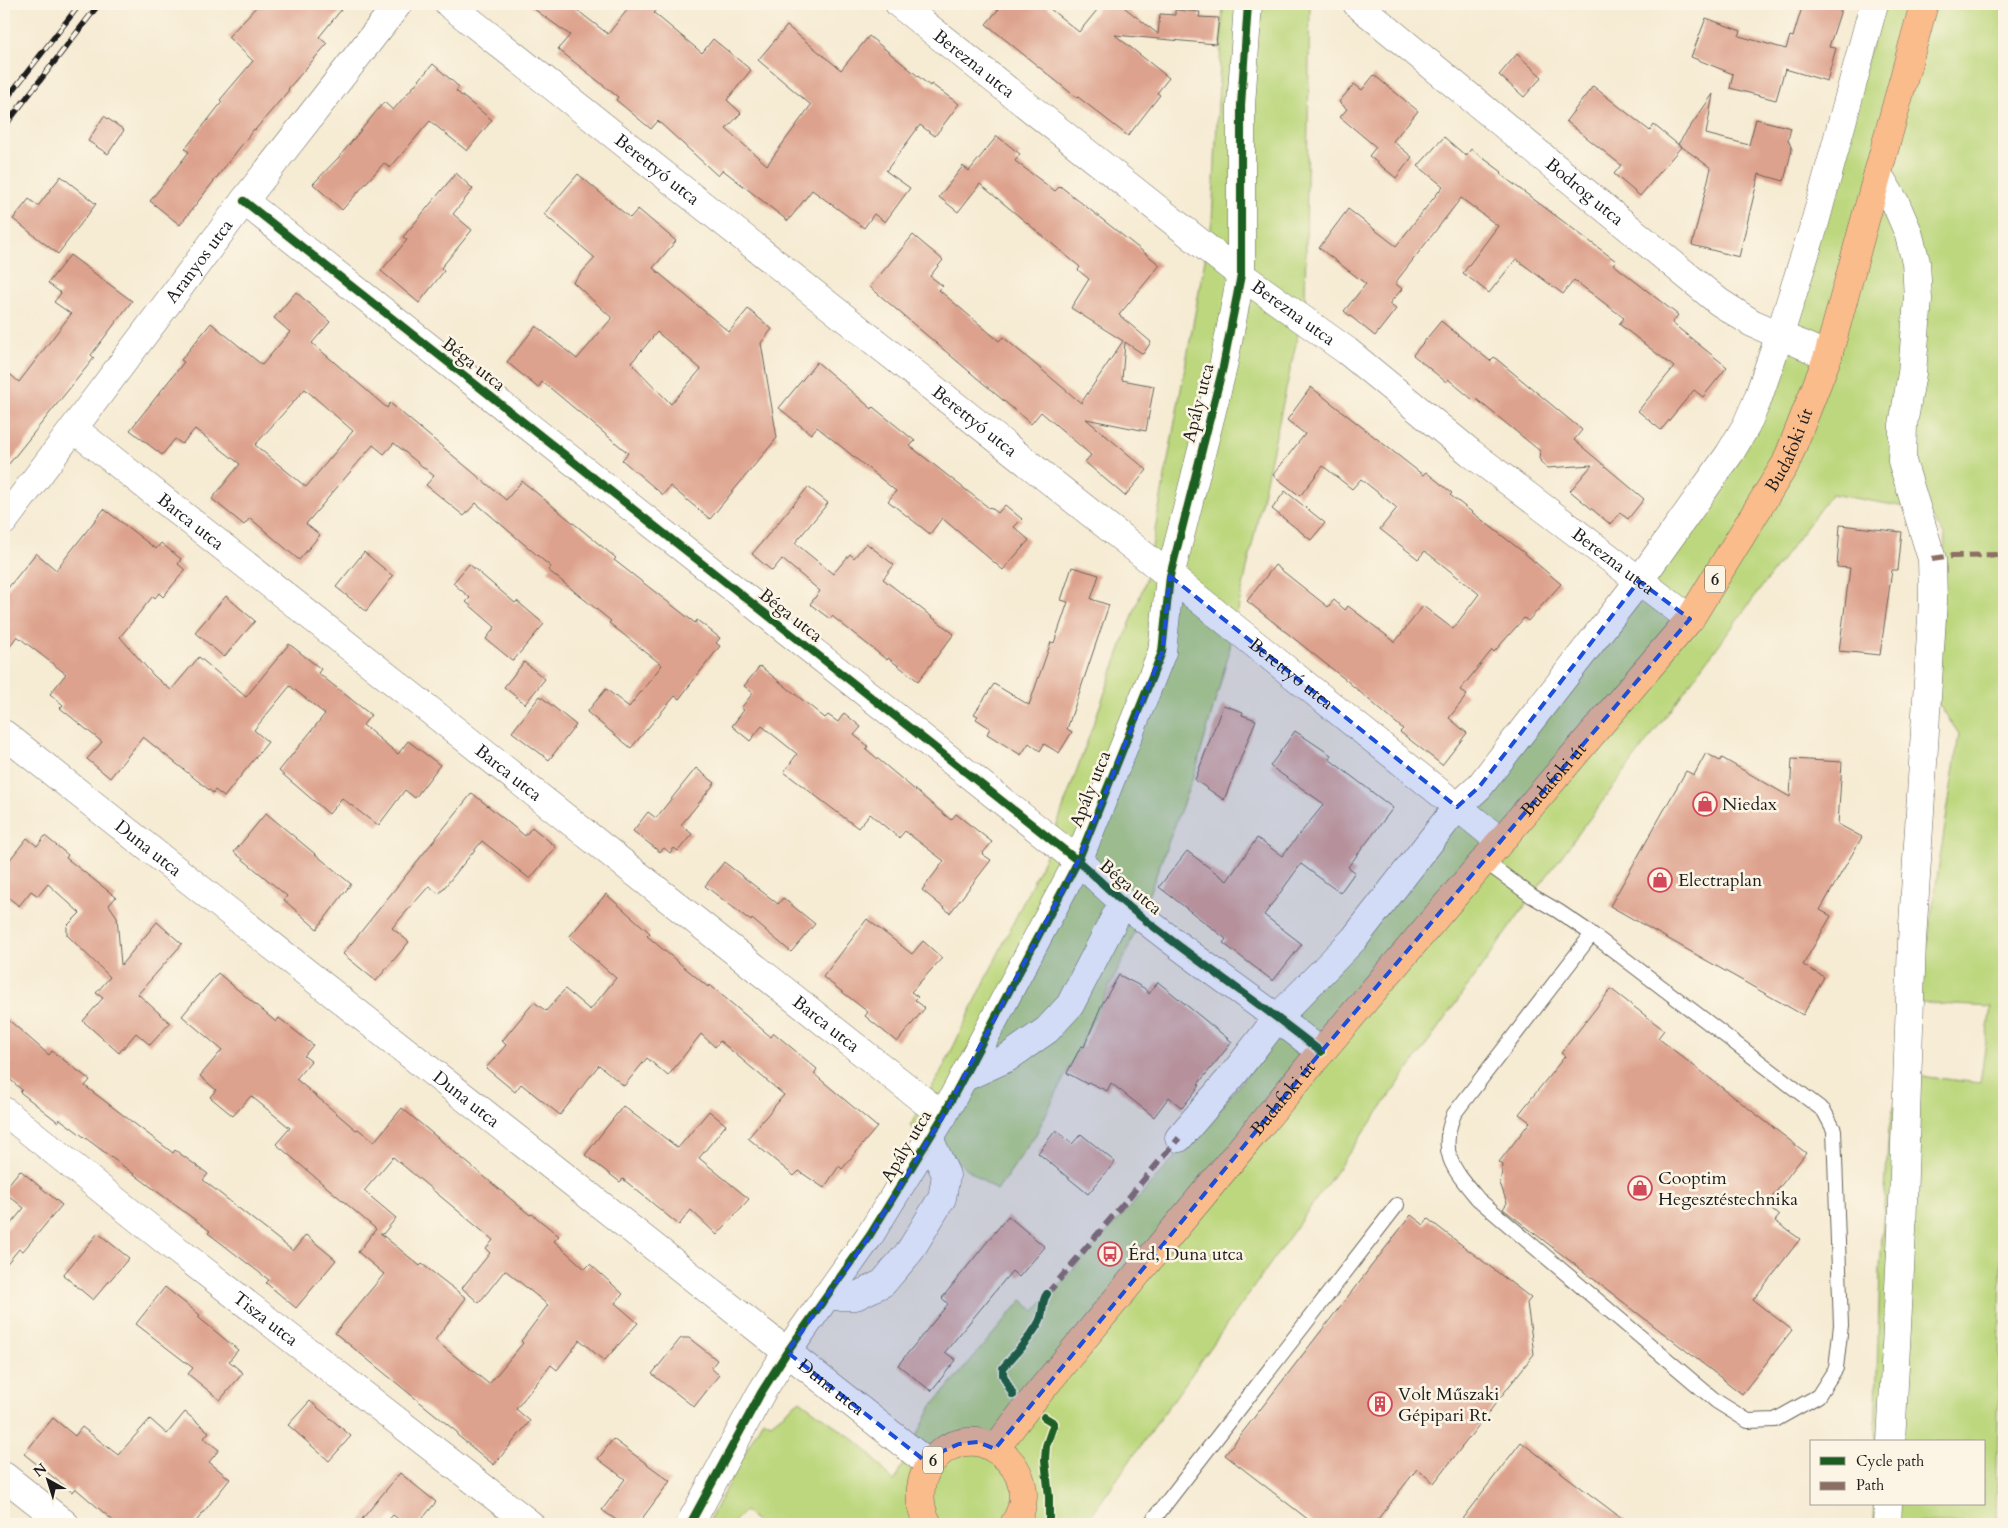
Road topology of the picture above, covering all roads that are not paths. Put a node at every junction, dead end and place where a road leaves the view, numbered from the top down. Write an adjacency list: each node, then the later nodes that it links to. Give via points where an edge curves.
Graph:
1 (398, 4): 9 (street, Aranyos utca)
2 (449, 4): 15 (street, Berettyó utca)
3 (899, 4): 10 (street, Berezna utca)
4 (1248, 4): 10 (street, Apály utca, via 1241,105)
5 (1357, 4): 11 (street, Bodrog utca, via 1719,302 1752,323)
6 (1874, 4): 11 (street, via 1814,226)
7 (1924, 4): 8 (main road, Budafoki út / 6)
8 (1878, 174): 12 (main road, Budafoki út / 6); 33 (street, via 1896,204 1916,262 1918,299 1912,373 1903,425 1902,461 1932,559 1933,601 1912,941)
9 (244, 201): 13 (street, Aranyos utca); 21 (street, Béga utca)
10 (1241, 275): 15 (street, Apály utca, via 1223,367); 16 (street, Berezna utca, via 1347,351 1471,453)
11 (1780, 334): 12 (street, Bodrog utca); 16 (street, via 1758,401 1746,426)
12 (1828, 356): 17 (main road, Budafoki út / 6, via 1786,463)
13 (74, 429): 14 (street, Aranyos utca); 28 (street, Barca utca)
14 (4, 521)
15 (1170, 576): 19 (street, Berettyó utca); 21 (street, Apály utca, via 1162,652)
16 (1639, 581): 17 (street, Berezna utca); 19 (street, via 1479,787)
17 (1690, 619): 20 (main road, Budafoki út / 6)
18 (4, 734): 32 (street, Duna utca)
19 (1457, 807): 20 (street, Berettyó utca); 24 (street, via 1354,939)
20 (1492, 850): 23 (lane, via 1532,896); 25 (main road, Budafoki út / 6)
21 (1078, 861): 22 (street, Béga utca); 26 (street, Apály utca)
22 (1123, 902): 24 (street, Béga utca); 26 (street, via 1070,1005 1047,1030 1007,1058)
23 (1592, 934): 23 (lane, via 1454,1114 1447,1129 1446,1149 1457,1173 1478,1199 1716,1401 1748,1421 1775,1420 1818,1396 1836,1368 1841,1325 1834,1130 1824,1111)
24 (1278, 1018): 25 (street, Béga utca); 29 (street)
25 (1321, 1052): 34 (main road, Budafoki út / 6, via 1027,1406)
26 (963, 1078): 28 (street, Apály utca)
27 (4, 1111): 39 (street, Tisza utca)
28 (936, 1127): 31 (street, Apály utca, via 870,1235); 31 (street, Apály utca, via 946,1175 942,1198 910,1251 883,1283 856,1296)
29 (1179, 1138)
30 (1397, 1205): 43 (lane)
31 (826, 1296): 32 (street, Apály utca)
32 (787, 1352): 35 (street, Duna utca); 40 (street, Apály utca, via 761,1393)
33 (1891, 1440)
34 (995, 1449): 35 (main road, 6, via 978,1442 959,1444 943,1451); 42 (main road, 6, via 1018,1470 1022,1485 1023,1501)
35 (930, 1464): 41 (main road, 6, via 919,1493)
36 (4, 1476): 38 (street)
37 (1888, 1506): 44 (street)
38 (65, 1524)
39 (530, 1524)
40 (690, 1524)
41 (928, 1524)
42 (1014, 1524)
43 (1150, 1524)
44 (1887, 1524)

